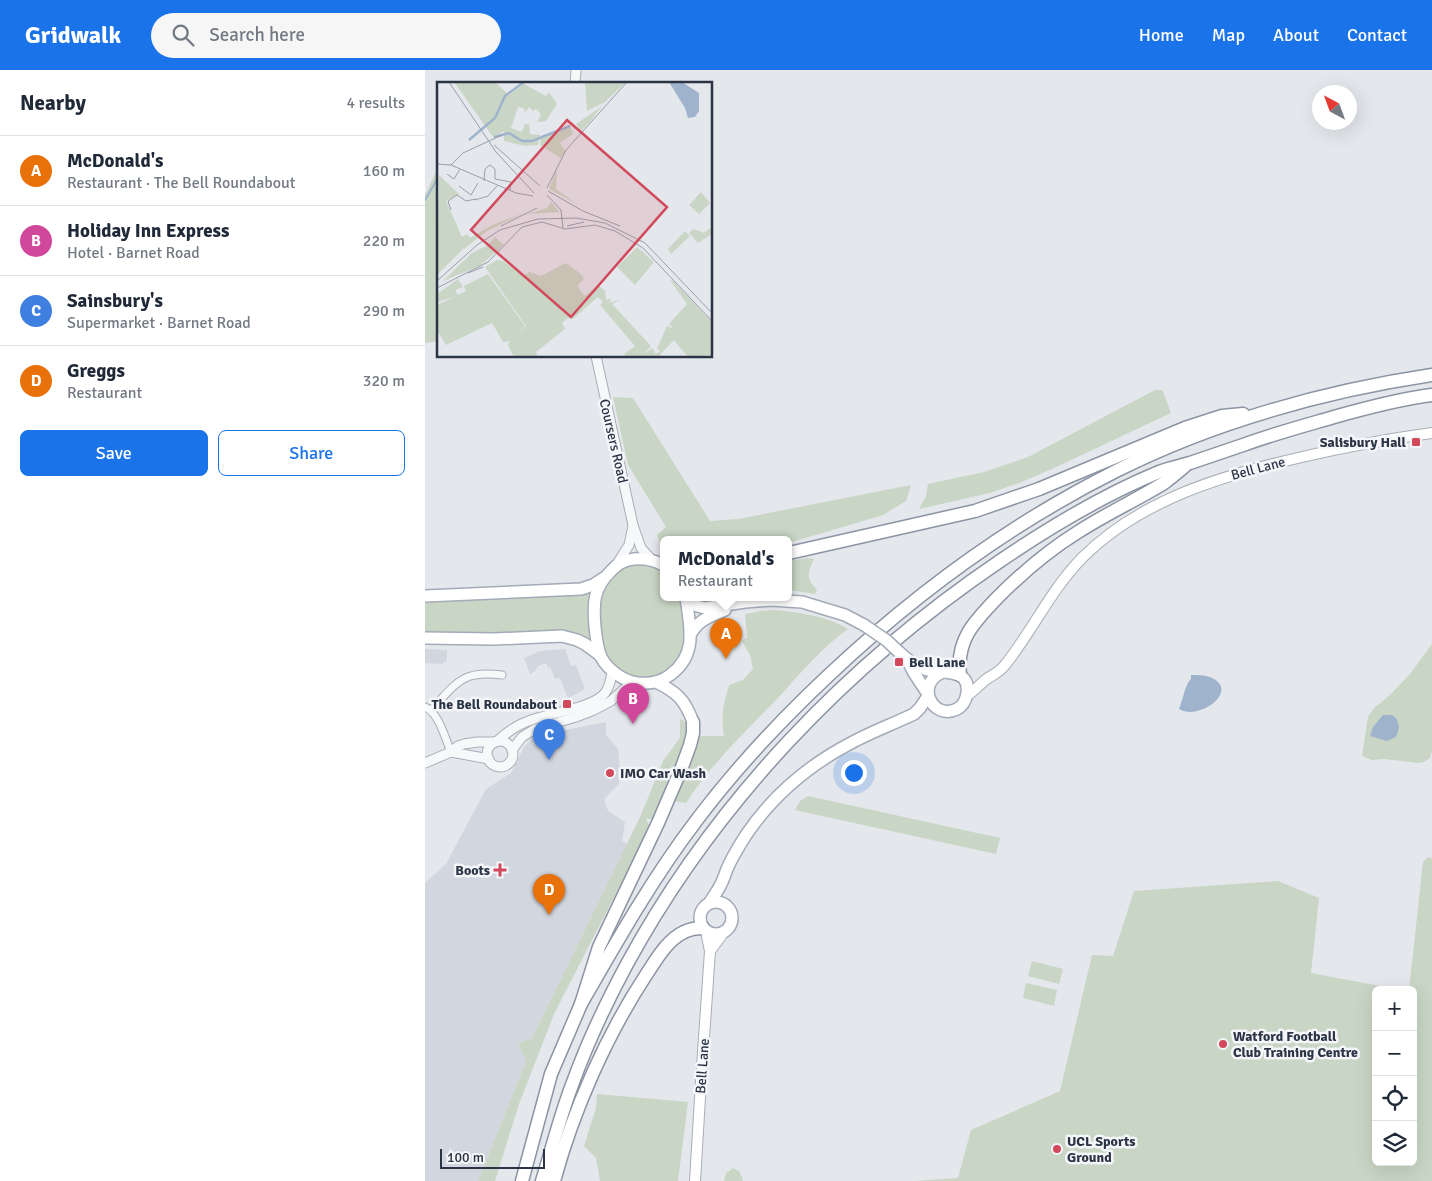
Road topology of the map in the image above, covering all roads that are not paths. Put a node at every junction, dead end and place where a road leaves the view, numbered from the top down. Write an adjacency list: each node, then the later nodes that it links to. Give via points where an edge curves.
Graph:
1 (596, 358): 7 (street, Coursers Road)
2 (1432, 375): 4 (highway, via 1369,385)
3 (1432, 394): 6 (highway, via 1285,431)
4 (1265, 412): 8 (highway, via 1222,416 1185,428 1039,489 975,511); 47 (highway, via 1161,450 1069,496 981,550 885,624 777,726 698,818 639,904)
5 (1432, 433): 27 (main road, Bell Lane, via 1370,442 1255,468 1194,488 1137,516 1096,545 1069,572 1005,665)
6 (1189, 463): 26 (highway, via 1165,482 1076,533 1005,590 966,634 961,649); 49 (highway, via 1162,471 1112,494 1059,523 967,584 857,673 784,746 727,812 681,875 626,965 592,1034 571,1087)
7 (633, 525): 9 (street, Coursers Road, via 641,548); 10 (street, Coursers Road, via 629,545)
8 (792, 552)
9 (651, 559): 10 (main road); 11 (main road)
10 (617, 564): 12 (main road)
11 (660, 564)
12 (602, 579): 13 (main road, via 581,589); 21 (main road, via 594,611)
13 (425, 596)
14 (687, 601): 19 (main road)
15 (691, 601): 18 (main road, via 705,608)
16 (758, 601): 18 (main road, bridge)
17 (786, 601): 22 (main road, bridge, via 802,602 864,625)
18 (745, 602): 19 (main road, via 703,619)
19 (691, 635): 29 (main road, via 687,655 679,668)
20 (425, 638): 21 (main road, via 562,636 585,644)
21 (600, 655): 23 (main road)
22 (908, 661): 24 (main road); 30 (main road)
23 (612, 671): 28 (main road); 36 (street, via 609,688 601,697 525,722)
24 (941, 673): 26 (main road, via 953,672); 30 (main road, via 931,680)
25 (502, 675): 32 (street, via 468,676)
26 (960, 676): 27 (main road); 31 (main road, via 966,684)
27 (985, 681): 31 (main road, Bell Lane)
28 (635, 682): 29 (main road); 37 (street, via 594,710 528,732)
29 (656, 682): 35 (main road, via 681,697)
30 (928, 695): 33 (main road, via 936,708); 34 (main road)
31 (967, 696): 33 (main road, via 955,710)
32 (428, 708): 38 (street, via 436,716)
33 (942, 710): 34 (main road)
34 (914, 714): 41 (main road, via 853,742 795,779 756,821 737,850)
35 (693, 722): 47 (highway, via 690,745 658,823 599,948)
36 (497, 742): 37 (street, via 505,742); 38 (street, via 464,744); 39 (street, via 489,747)
37 (512, 750): 39 (street, via 511,761 505,766 497,766)
38 (451, 752): 39 (street); 40 (street)
39 (489, 759)
40 (425, 763)
41 (720, 886): 42 (main road); 43 (main road)
42 (710, 902): 43 (main road); 44 (main road, via 700,913)
43 (725, 904): 45 (main road, via 732,916)
44 (704, 929): 45 (main road, via 715,934); 46 (main road, Bell Lane); 50 (highway, via 684,932 675,938 639,986 614,1029 584,1094)
45 (724, 932): 46 (main road, Bell Lane)
46 (711, 952): 51 (main road, Bell Lane)
47 (581, 1004): 48 (highway, via 551,1074)
48 (522, 1181)
49 (542, 1181)
50 (554, 1181)
51 (695, 1181)

